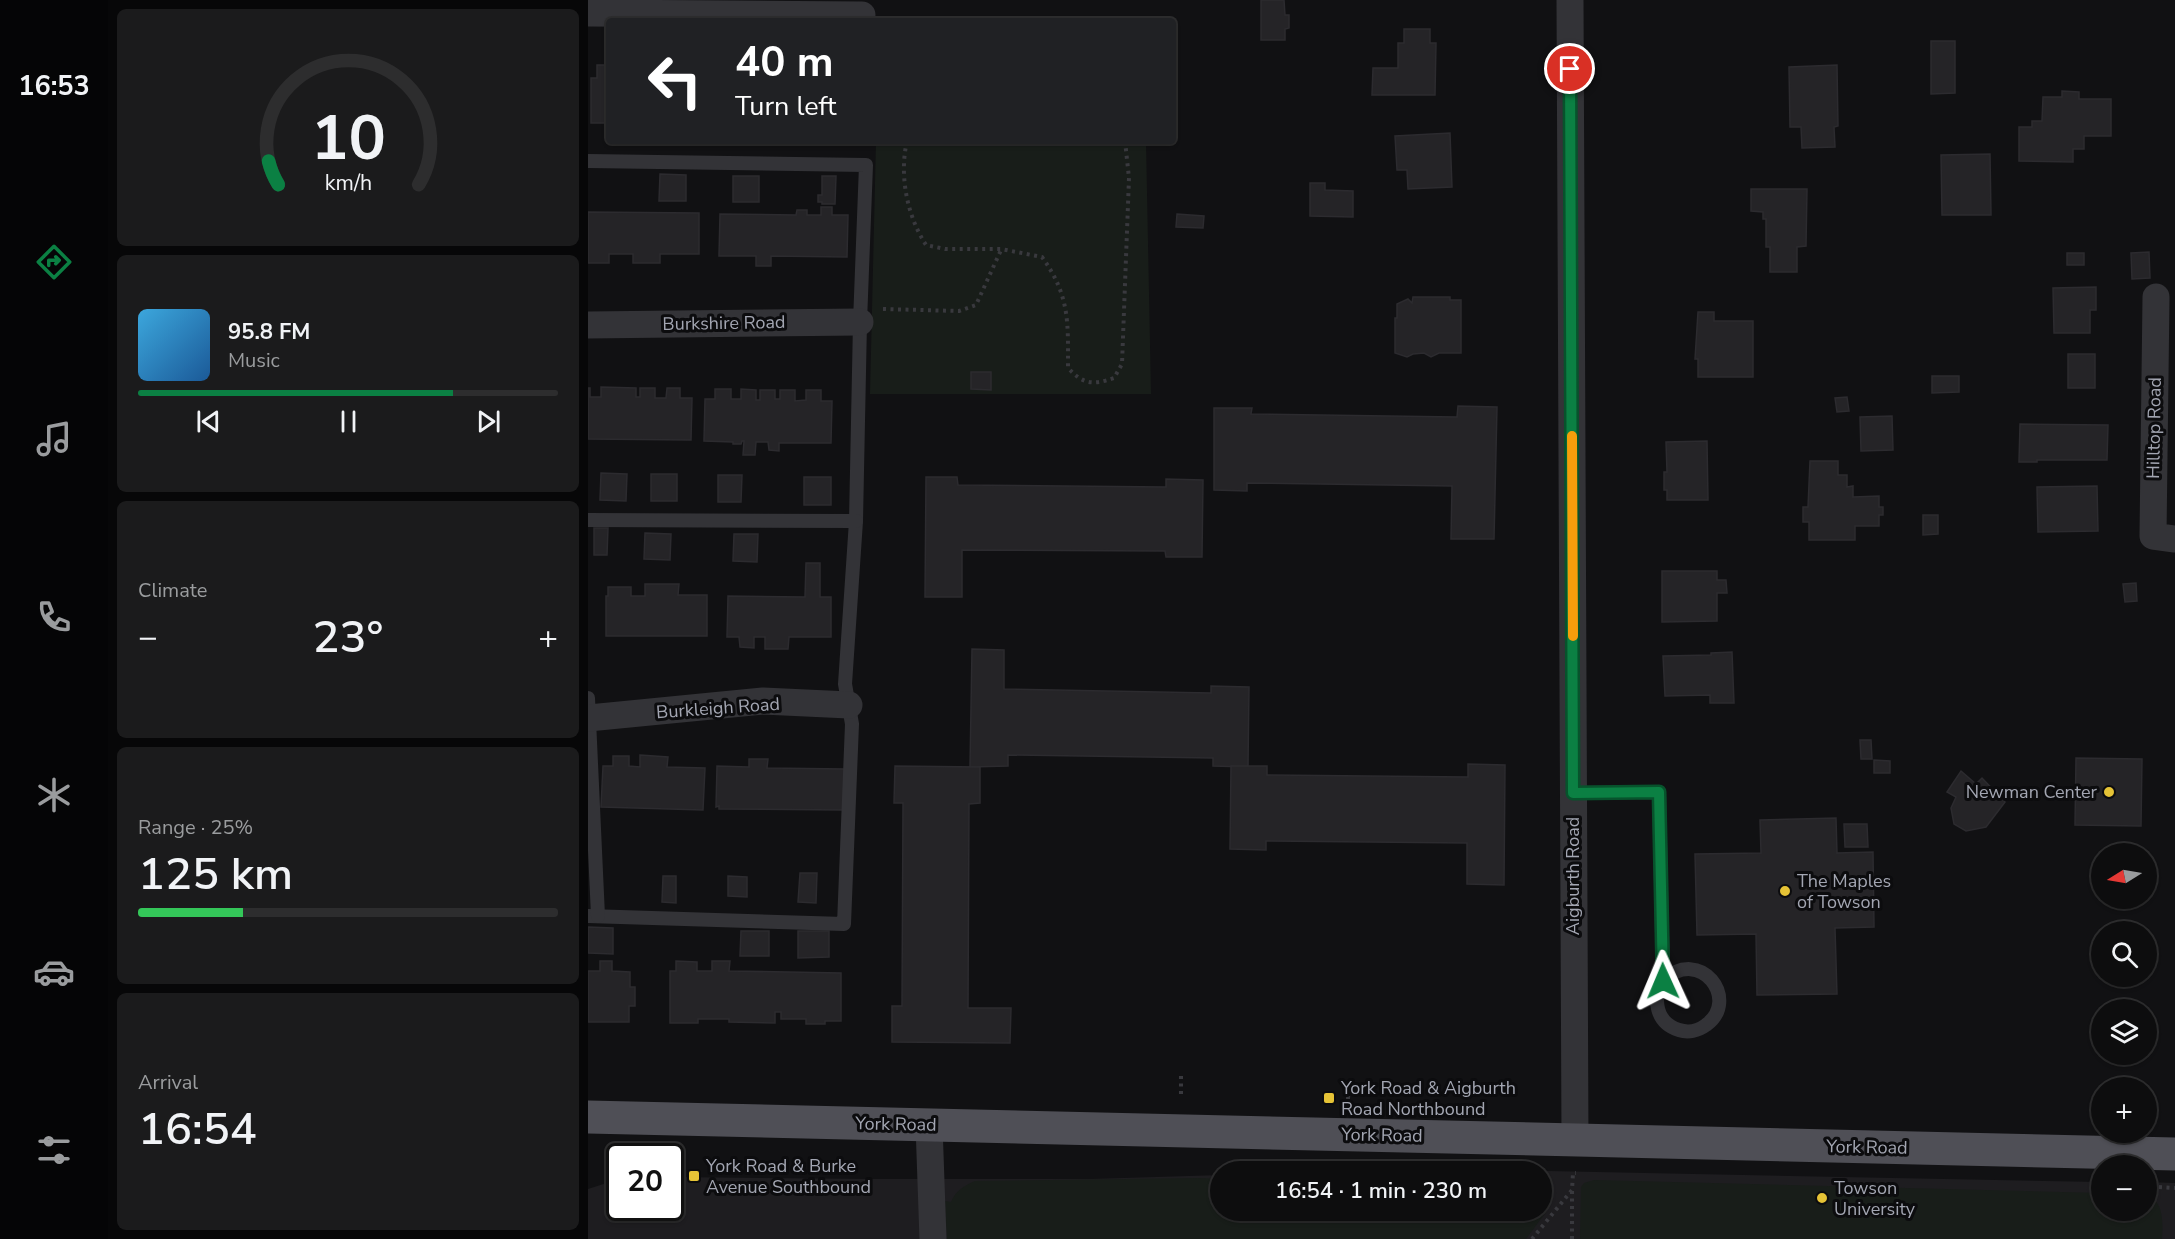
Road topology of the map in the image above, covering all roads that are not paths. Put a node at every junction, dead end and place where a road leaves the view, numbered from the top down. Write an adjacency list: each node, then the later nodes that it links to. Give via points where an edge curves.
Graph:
1 (1570, 0): 13 (street, Aigburth Road)
2 (588, 13): 3 (street)
3 (862, 15)
4 (588, 161): 6 (lane, via 866,165)
5 (2156, 297): 10 (street, Hilltop Road, via 2153,537)
6 (860, 322): 7 (street, Burkshire Road); 9 (lane)
7 (588, 325)
8 (588, 520): 9 (lane)
9 (856, 521): 11 (lane, via 845,684)
10 (2175, 539)
11 (849, 705): 12 (street, Burkleigh Road, via 763,701); 14 (lane, via 852,724 844,924)
12 (588, 711): 14 (lane)
13 (1573, 793): 15 (lane, via 1659,792); 20 (street, Aigburth Road)
14 (593, 916)
15 (1663, 981): 15 (lane, via 1656,1000 1658,1011 1672,1028 1693,1031 1712,1021 1717,1012 1718,992 1707,975 1689,968 1670,974)
16 (588, 1117): 17 (main road, York Road)
17 (625, 1118): 18 (main road, York Road); 19 (main road)
18 (929, 1125): 20 (main road, York Road); 22 (street)
19 (588, 1140)
20 (1575, 1140): 21 (main road, York Road)
21 (2175, 1154)
22 (933, 1239)

